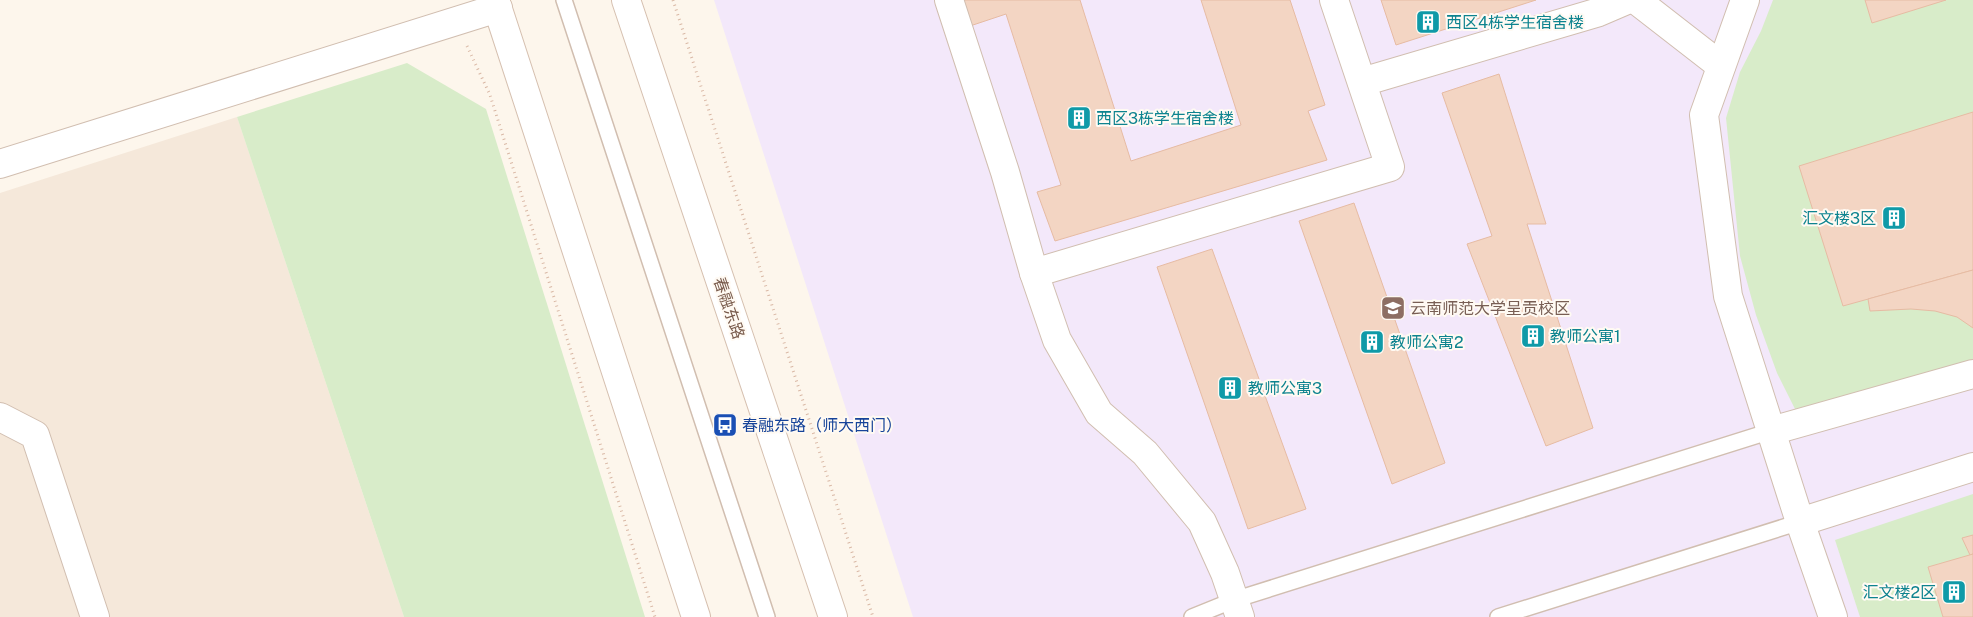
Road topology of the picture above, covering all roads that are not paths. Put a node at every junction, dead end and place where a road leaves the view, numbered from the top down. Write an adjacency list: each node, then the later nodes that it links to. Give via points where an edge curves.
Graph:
1 (564, 0): 21 (lane)
2 (626, 0): 22 (street, 春融东路)
3 (949, 0): 12 (street)
4 (1334, 0): 10 (street)
5 (1627, 0): 10 (street, via 1599,12)
6 (1636, 0): 9 (street)
7 (1745, 0): 9 (street)
8 (497, 4): 11 (street, via 456,21); 20 (street)
9 (1721, 66): 15 (street, via 1704,114 1728,296)
10 (1362, 82): 12 (street, via 1390,167)
11 (0, 164)
12 (1034, 272): 18 (street, via 1057,340 1099,413 1145,453 1202,522)
13 (1973, 374): 15 (street)
14 (0, 418): 19 (street, via 35,435)
15 (1771, 431): 17 (street); 18 (lane)
16 (1973, 467): 17 (street)
17 (1800, 522): 24 (lane); 25 (street)
18 (1237, 608): 23 (lane)
19 (95, 617)
20 (696, 617)
21 (767, 617)
22 (833, 617)
23 (1192, 617)
24 (1498, 617)
25 (1833, 617)

